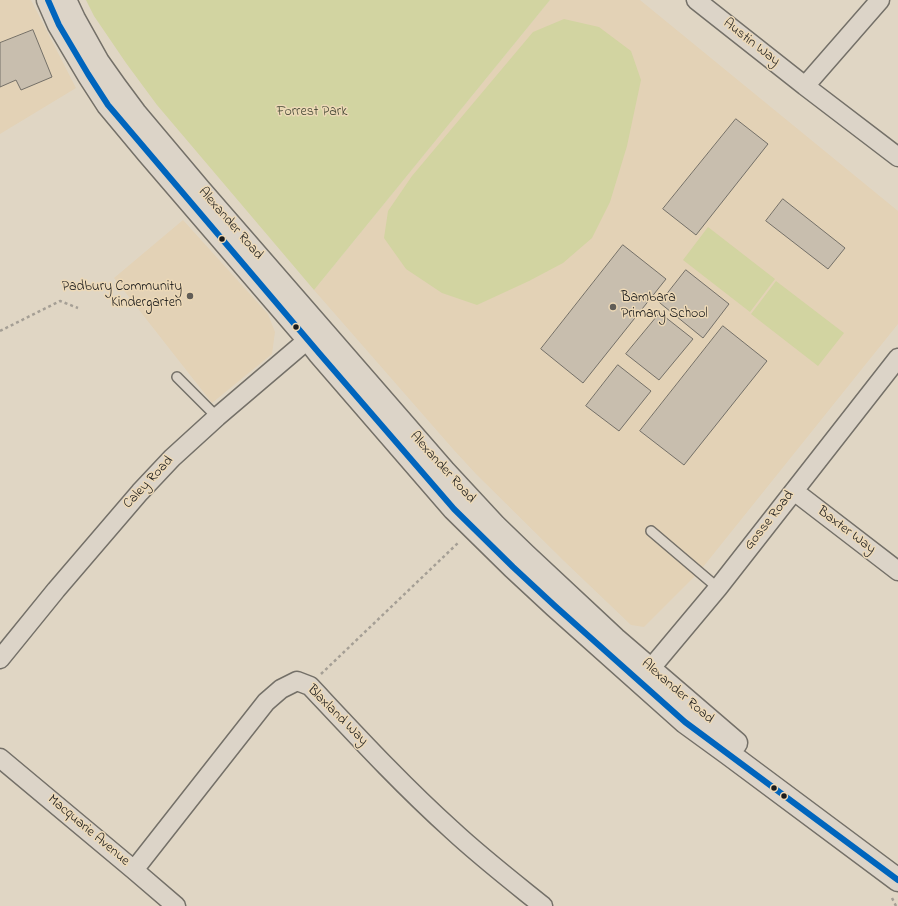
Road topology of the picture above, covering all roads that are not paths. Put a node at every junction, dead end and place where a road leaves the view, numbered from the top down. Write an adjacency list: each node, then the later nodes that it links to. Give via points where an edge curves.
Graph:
1 (48, 0): 7 (street, Alexander Road, via 59,25 108,105 167,176)
2 (66, 0): 7 (street, Alexander Road, via 98,62 135,113)
3 (696, 0): 5 (street, Austin Way)
4 (880, 0): 5 (street)
5 (805, 86): 6 (street, Austin Way)
6 (898, 157)
7 (314, 334): 10 (street, Caley Road); 16 (street, Alexander Road, via 319,353 454,508 519,572)
8 (898, 358): 11 (street, Gosse Road)
9 (177, 377): 10 (lane)
10 (217, 417): 15 (street, Caley Road, via 172,458 140,492)
11 (794, 491): 13 (street, Baxter Way); 14 (street, Gosse Road)
12 (651, 531): 14 (lane)
13 (898, 571)
14 (718, 588): 16 (street, Gosse Road)
15 (0, 659)
16 (645, 675): 18 (street, Alexander Road, via 760,763); 20 (street, Alexander Road, via 685,722)
17 (0, 758): 19 (street, Macquarie Avenue)
18 (898, 861)
19 (134, 870): 21 (street, Macquarie Avenue); 22 (street, Blaxland Way, via 266,702 281,689 297,681 310,686 452,830)
20 (898, 880)
21 (176, 906)
22 (543, 906)

